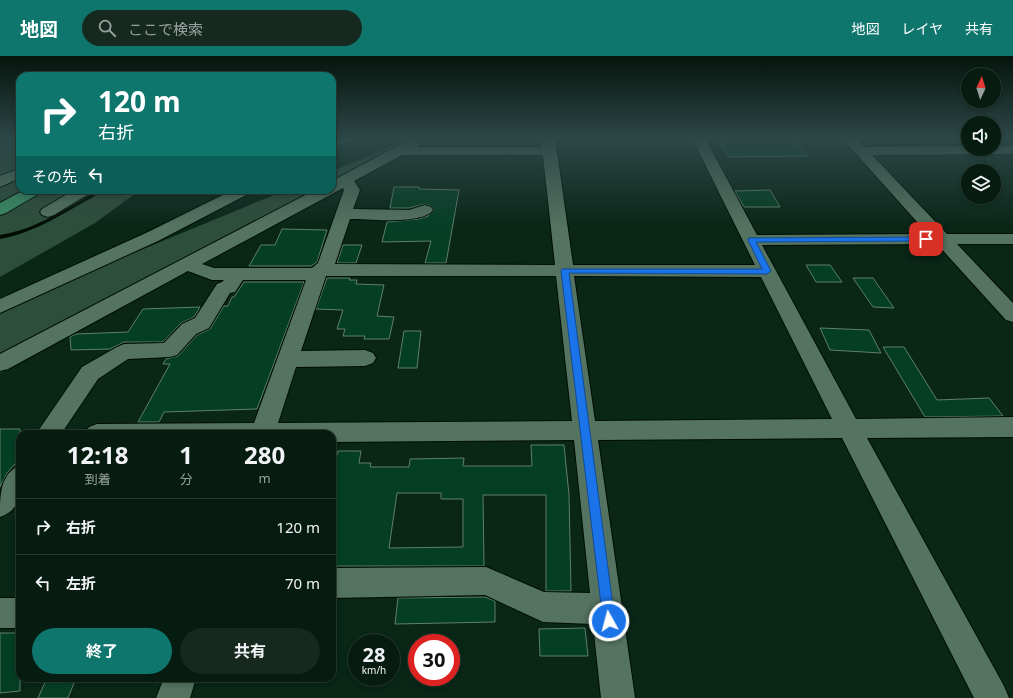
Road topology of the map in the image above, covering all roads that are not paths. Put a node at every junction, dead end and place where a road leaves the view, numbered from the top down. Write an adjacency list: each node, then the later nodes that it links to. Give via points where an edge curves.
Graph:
1 (368, 168): 7 (street)
2 (552, 168): 20 (street)
3 (714, 168): 18 (street)
4 (877, 168): 16 (street)
5 (16, 174): 6 (street)
6 (0, 182)
7 (339, 184): 15 (street, via 352,190)
8 (28, 194): 12 (main road)
9 (78, 194): 14 (street)
10 (237, 194): 24 (street)
11 (319, 194): 19 (street)
12 (0, 210)
13 (425, 210): 15 (street, via 410,215)
14 (48, 212)
15 (343, 214): 22 (street, via 326,265)
16 (942, 239): 17 (street); 18 (street); 25 (street)
17 (1013, 239)
18 (751, 240): 21 (street)
19 (186, 264): 23 (street, via 212,274); 28 (street)
20 (565, 271): 21 (street); 22 (street); 33 (street)
21 (767, 271): 30 (street)
22 (319, 272): 23 (street); 27 (street)
23 (237, 274): 31 (street, via 228,288 224,288 202,323 189,329 170,350 124,352 90,373)
24 (0, 307)
25 (1013, 316)
26 (365, 358): 27 (street)
27 (288, 359): 32 (street)
28 (0, 362)
29 (1013, 427): 30 (street)
30 (849, 428): 33 (street); 44 (street)
31 (51, 430)
32 (263, 430)
33 (585, 430): 34 (street); 38 (street)
34 (336, 433)
35 (16, 482): 36 (street)
36 (0, 505)
37 (336, 583): 38 (street, via 486,582 543,607)
38 (607, 609): 43 (street)
39 (0, 613): 40 (street)
40 (16, 613)
41 (179, 682): 42 (street)
42 (173, 698)
43 (618, 698)
44 (992, 698)

